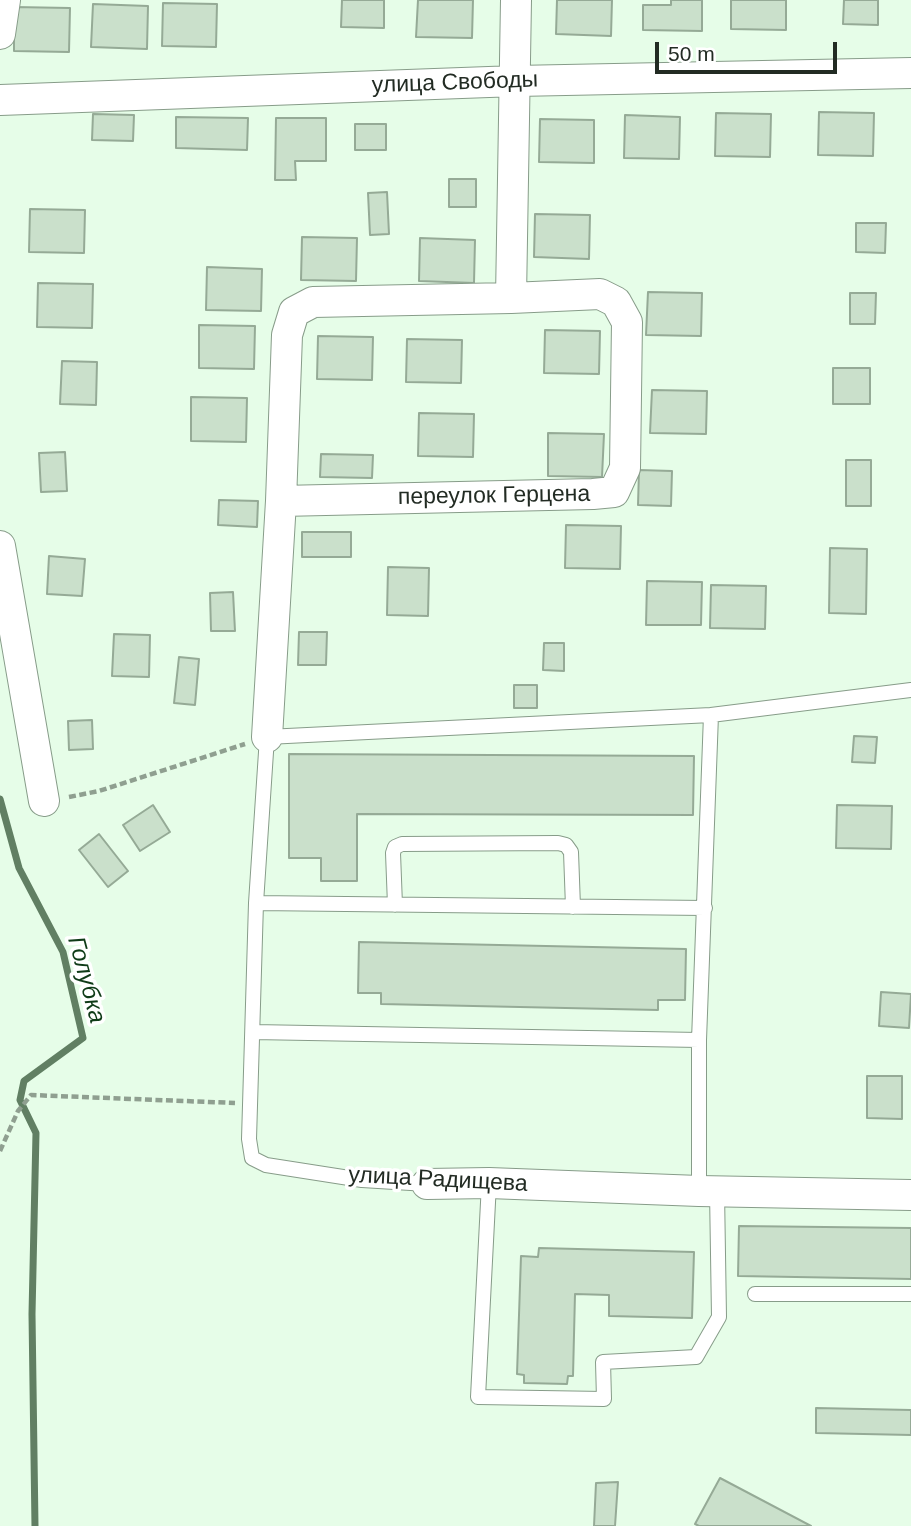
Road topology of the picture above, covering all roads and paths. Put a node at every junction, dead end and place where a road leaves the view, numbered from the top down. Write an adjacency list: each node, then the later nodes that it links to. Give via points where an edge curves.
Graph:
1 (5, 0): 3 (street)
2 (516, 0): 5 (street)
3 (0, 34)
4 (911, 73): 5 (street, улица Свободы)
5 (516, 80): 6 (street, улица Свободы); 7 (street)
6 (0, 100)
7 (511, 298): 8 (street, переулок Герцена, via 313,302 294,312 287,335); 8 (street, переулок Герцена, via 600,294 617,302 627,322 625,468 614,492)
8 (281, 501): 12 (street, переулок Герцена)
9 (0, 546): 13 (street)
10 (911, 690): 11 (lane)
11 (710, 715): 12 (lane); 17 (lane)
12 (267, 737): 13 (path, via 99,791); 14 (lane)
13 (44, 801)
14 (256, 903): 15 (lane); 18 (lane)
15 (395, 905): 16 (lane); 16 (lane, via 393,853 402,844 558,843 571,852)
16 (573, 907): 17 (lane)
17 (705, 908): 19 (lane)
18 (253, 1032): 19 (lane); 20 (lane)
19 (699, 1040): 24 (lane)
20 (251, 1104): 21 (path, via 31,1095 18,1111); 23 (lane, улица Радищева, via 252,1158 266,1165 362,1180)
21 (0, 1151)
22 (489, 1183): 23 (street, улица Радищева); 24 (street, улица Радищева); 24 (lane, via 478,1397 604,1399 603,1362 696,1357 719,1317)
23 (427, 1184)
24 (708, 1191): 25 (street, улица Радищева)
25 (911, 1195)
26 (755, 1294): 27 (lane)
27 (911, 1294)

